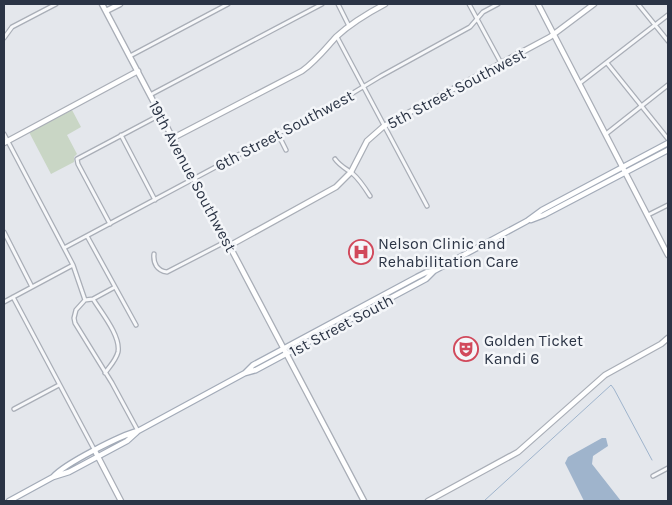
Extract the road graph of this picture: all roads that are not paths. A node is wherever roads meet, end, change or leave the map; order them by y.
1 (56, 4) edge
2 (102, 4) edge
3 (120, 4) edge
4 (228, 4) edge
5 (322, 4) edge
6 (338, 4) edge
7 (385, 4) edge
8 (469, 4) edge
9 (498, 4) edge
10 (538, 4) edge
11 (594, 4) edge
12 (638, 4) edge
13 (106, 11) junction
14 (668, 15) edge
15 (477, 19) junction
16 (655, 25) junction
17 (349, 26) junction
18 (554, 34) junction
19 (337, 37) junction
20 (4, 38) edge
21 (668, 41) edge
22 (130, 56) junction
23 (607, 63) junction
24 (501, 64) junction
25 (138, 71) junction
26 (580, 84) junction
27 (668, 85) edge
28 (364, 87) junction
29 (150, 95) junction
30 (642, 106) junction
31 (160, 114) junction
32 (384, 126) junction
33 (4, 134) edge
34 (278, 134) junction
35 (606, 134) junction
36 (121, 135) junction
37 (173, 138) junction
38 (668, 139) edge
39 (6, 142) edge
40 (668, 143) edge
41 (286, 150) dead end
42 (668, 150) edge
43 (335, 159) dead end
44 (623, 167) junction
45 (351, 172) junction
46 (625, 172) junction
47 (194, 179) junction
48 (370, 196) dead end
49 (155, 200) junction
50 (668, 205) edge
51 (427, 206) dead end
52 (648, 216) junction
53 (527, 221) junction
54 (110, 224) junction
55 (4, 232) edge
56 (87, 236) junction
57 (228, 243) junction
58 (64, 248) junction
59 (154, 254) dead end
60 (668, 254) edge
61 (73, 265) junction
62 (434, 271) junction
63 (32, 287) junction
64 (115, 287) junction
65 (13, 297) junction
66 (93, 299) junction
67 (85, 300) junction
68 (4, 302) edge
69 (136, 325) dead end
70 (668, 338) edge
71 (668, 342) edge
72 (661, 344) junction
73 (284, 349) junction
74 (287, 354) junction
75 (105, 373) junction
76 (245, 373) junction
77 (59, 385) junction
78 (14, 410) dead end
79 (138, 431) junction
80 (95, 451) junction
81 (98, 457) junction
82 (668, 468) edge
83 (653, 476) dead end
84 (53, 477) junction
85 (9, 501) edge
86 (121, 501) edge
87 (364, 501) edge
88 (428, 501) edge

1 - 20 street
2 - 13 main road, 19th Avenue Southwest
3 - 13 main road
4 - 22 street
5 - 29 street
6 - 17 street
7 - 17 main road
8 - 15 street
9 - 15 street, 6th Street Southwest
10 - 18 main road
11 - 18 main road, 5th Street Southwest
12 - 16 street
13 - 22 main road, 19th Avenue Southwest
14 - 16 street
15 - 24 street
15 - 28 street, 6th Street Southwest
16 - 21 street
16 - 23 street
17 - 19 main road
18 - 24 main road, 5th Street Southwest
18 - 26 main road
19 - 28 street
19 - 37 main road
22 - 25 main road, 19th Avenue Southwest
23 - 26 street
23 - 30 street
24 - 32 main road, 5th Street Southwest
25 - 29 main road, 19th Avenue Southwest
25 - 39 main road
26 - 35 main road
27 - 30 street
28 - 32 street
28 - 34 street, 6th Street Southwest
29 - 31 main road, 19th Avenue Southwest
30 - 35 street
30 - 38 street
31 - 36 street
31 - 37 main road, 19th Avenue Southwest
32 - 45 main road, 5th Street Southwest
32 - 51 street
33 - 39 street
34 - 41 street
34 - 47 street, 6th Street Southwest
35 - 44 main road
36 - 49 street
36 - 54 street
37 - 47 main road, 19th Avenue Southwest
39 - 58 street
40 - 44 main road, 1st Street South
42 - 46 main road, 1st Street South
43 - 45 street
44 - 46 main road
44 - 53 main road, 1st Street South
45 - 48 street
45 - 57 main road, 5th Street Southwest
46 - 52 main road
46 - 53 main road, 1st Street South
47 - 49 street, 6th Street Southwest
47 - 57 main road, 19th Avenue Southwest
49 - 54 street, 6th Street Southwest
50 - 52 street
52 - 60 main road
53 - 62 main road, 1st Street South
54 - 56 street, 6th Street Southwest
55 - 63 street
56 - 58 street, 6th Street Southwest
56 - 64 street
57 - 59 street, 5th Street Southwest
57 - 73 main road, 19th Avenue Southwest
58 - 61 street
61 - 63 street
61 - 67 street
62 - 73 main road, 1st Street South
62 - 74 main road, 1st Street South
63 - 65 street
64 - 66 street
64 - 69 street
65 - 68 street
65 - 77 street
66 - 67 street
66 - 75 street
67 - 75 street
70 - 72 main road
71 - 72 main road
72 - 88 main road
73 - 74 main road, 19th Avenue Southwest
73 - 76 main road, 1st Street South
74 - 76 main road, 1st Street South
74 - 87 main road, 19th Avenue Southwest
75 - 79 street
76 - 79 main road, 1st Street South
77 - 78 street
77 - 80 street
79 - 80 main road, 1st Street South
79 - 81 main road, 1st Street South
80 - 81 main road
80 - 84 main road, 1st Street South
81 - 84 main road, 1st Street South
81 - 86 main road
82 - 83 street
84 - 85 main road, 1st Street South

